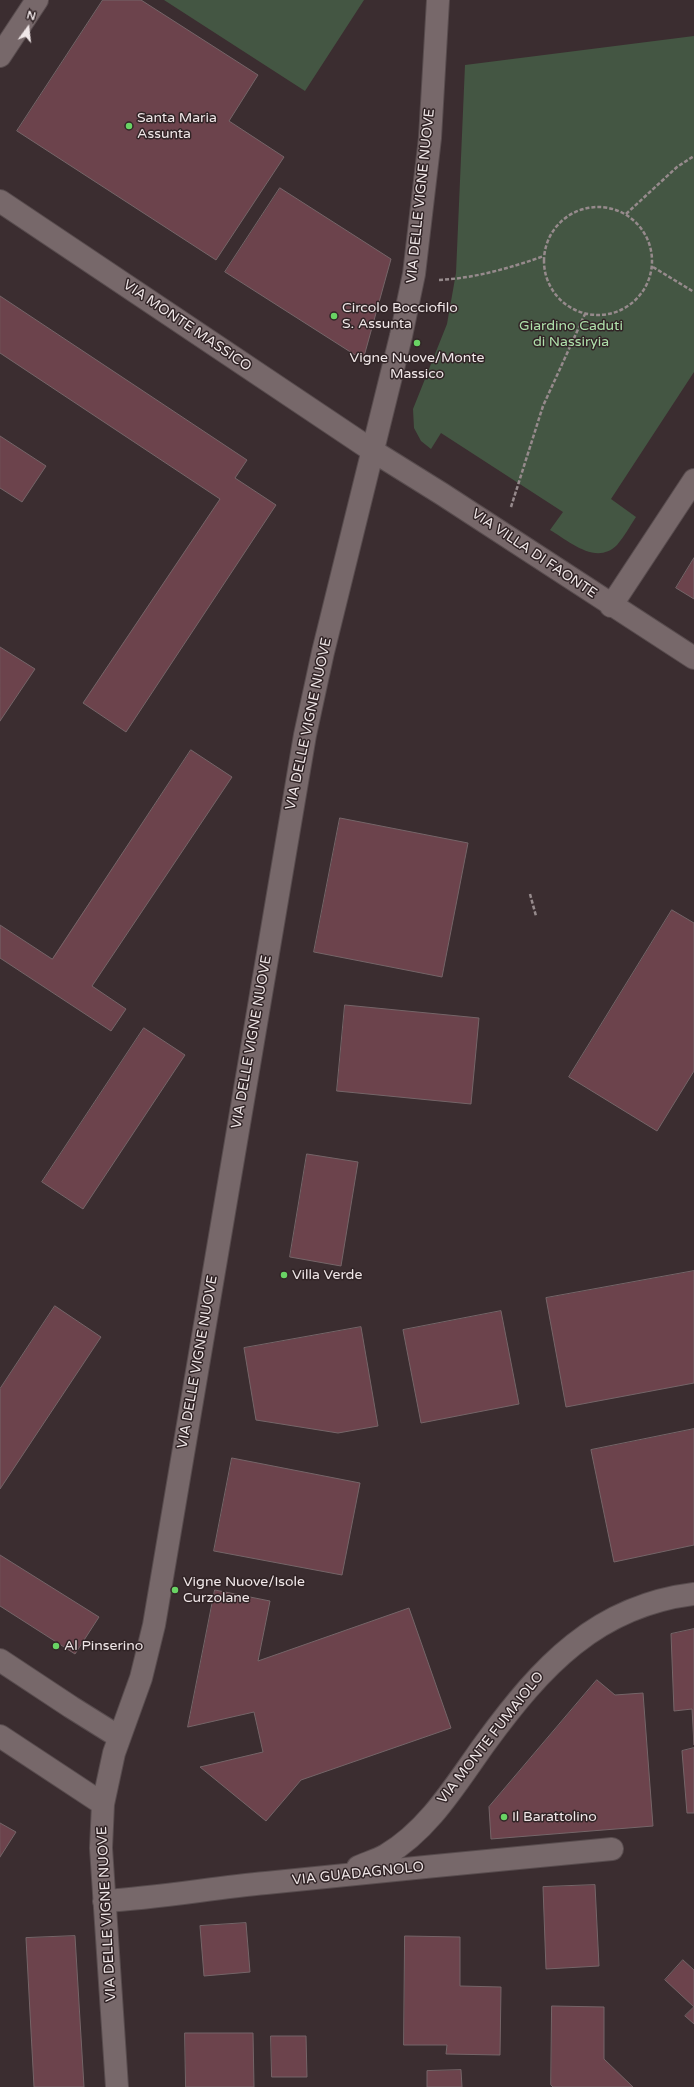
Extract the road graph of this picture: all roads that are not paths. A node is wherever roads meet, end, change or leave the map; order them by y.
1 (37, 0) edge
2 (438, 0) edge
3 (0, 56) edge
4 (0, 201) edge
5 (373, 451) junction
6 (694, 480) edge
7 (611, 606) junction
8 (694, 658) edge
9 (694, 1594) edge
10 (0, 1660) edge
11 (0, 1736) edge
12 (119, 1737) junction
13 (103, 1804) junction
14 (612, 1849) dead end
15 (338, 1875) junction
16 (104, 1901) junction
17 (117, 2087) edge

1 - 3 street
2 - 5 street, VIA DELLE VIGNE NUOVE
4 - 5 street, VIA MONTE MASSICO
5 - 7 street, VIA VILLA DI FAONTE
5 - 12 street, VIA DELLE VIGNE NUOVE
6 - 7 street
7 - 8 street, VIA VILLA DI FAONTE
9 - 15 street, VIA MONTE FUMAIOLO
10 - 12 street
11 - 13 street
12 - 13 street, VIA DELLE VIGNE NUOVE
13 - 16 street, VIA DELLE VIGNE NUOVE
14 - 15 street, VIA GUADAGNOLO
15 - 16 street, VIA GUADAGNOLO
16 - 17 street, VIA DELLE VIGNE NUOVE

